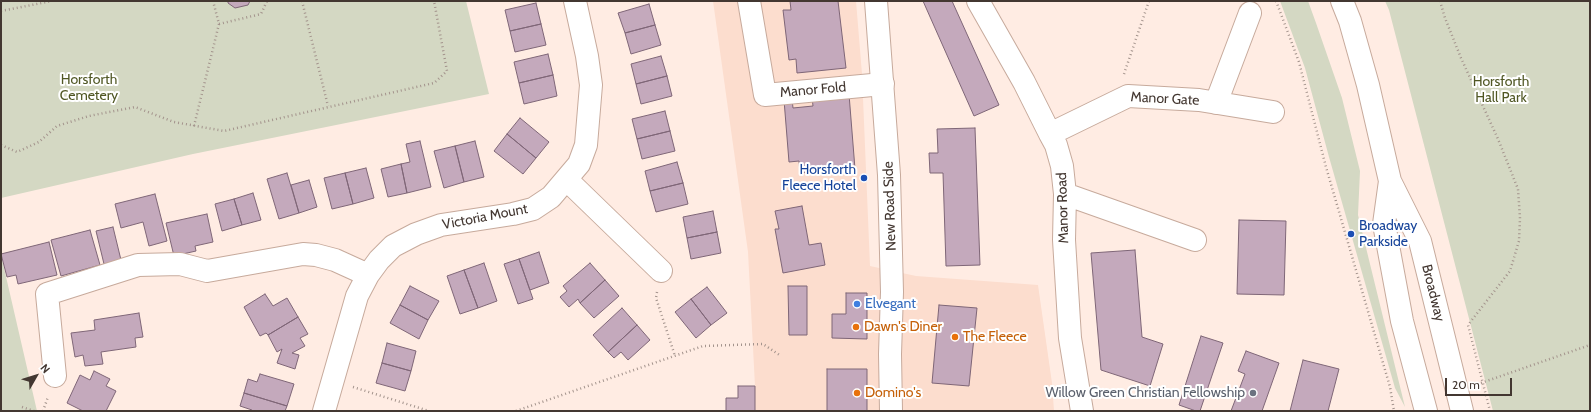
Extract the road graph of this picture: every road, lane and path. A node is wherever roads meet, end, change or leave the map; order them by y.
1 (52, 1) edge
2 (213, 1) edge
3 (267, 1) edge
4 (302, 1) edge
5 (434, 1) edge
6 (575, 1) edge
7 (749, 1) edge
8 (876, 1) edge
9 (978, 1) edge
10 (1149, 1) edge
11 (1276, 1) edge
12 (1342, 1) edge
13 (1440, 1) edge
14 (1, 11) edge
15 (1250, 13) dead end
16 (218, 24) junction
17 (883, 84) junction
18 (1114, 101) junction
19 (1216, 103) junction
20 (328, 106) junction
21 (1273, 112) dead end
22 (194, 126) junction
23 (1050, 134) junction
24 (1, 145) edge
25 (566, 180) junction
26 (1390, 181) junction
27 (1065, 194) junction
28 (1195, 240) dead end
29 (660, 271) joint
30 (368, 275) junction
31 (1590, 346) edge
32 (675, 356) junction
33 (781, 356) dead end
34 (55, 376) dead end
35 (333, 381) junction
36 (1482, 383) junction
37 (1457, 390) junction
38 (45, 406) dead end
39 (22, 411) edge
40 (34, 411) edge
41 (47, 411) edge
42 (324, 411) edge
43 (429, 411) edge
44 (516, 411) edge
45 (891, 411) edge
46 (1082, 411) edge
47 (1394, 411) edge
48 (1426, 411) edge
49 (1462, 411) edge
50 (1490, 411) edge

1 - 14 path
2 - 16 path
3 - 16 path
4 - 20 path
5 - 20 path
6 - 25 main road, Victoria Mount
7 - 17 main road, Manor Fold
8 - 17 main road, New Road Side
9 - 23 main road, Manor Road
10 - 18 path
11 - 47 path
12 - 26 main road, Broadway
13 - 36 path
15 - 19 main road, Manor Gate
16 - 22 path
17 - 45 main road, New Road Side
18 - 19 main road, Manor Gate
18 - 23 main road, Manor Gate
19 - 21 main road, Manor Gate
20 - 22 path
22 - 24 path
23 - 27 main road, Manor Road
25 - 29 main road
25 - 30 main road, Victoria Mount
26 - 37 main road, Broadway
26 - 48 main road, Broadway
27 - 28 main road
27 - 46 main road, Manor Road
29 - 32 path
30 - 34 main road
30 - 35 main road, Victoria Mount
31 - 36 path
32 - 33 path
32 - 44 path
35 - 42 main road, Victoria Mount
35 - 43 path
36 - 37 path
36 - 50 path
37 - 49 main road, Broadway
38 - 41 path
39 - 40 path

